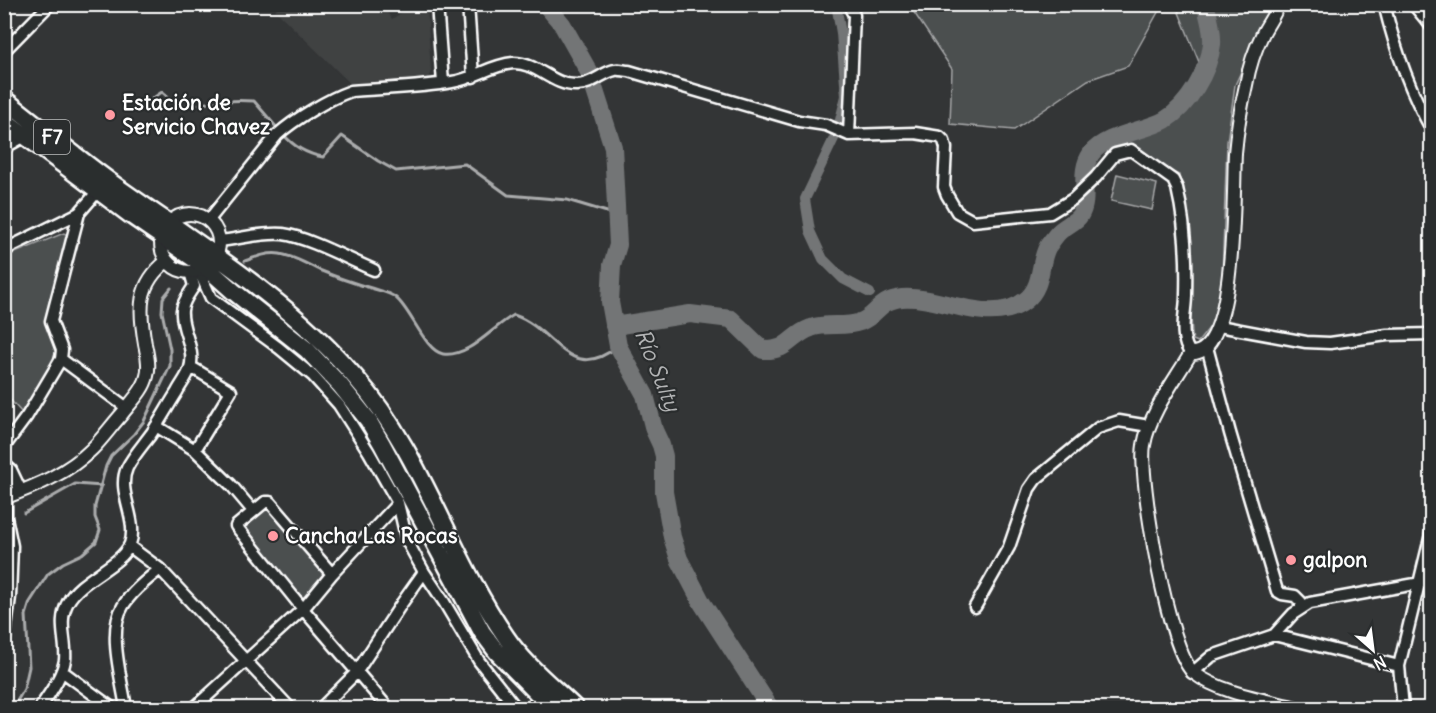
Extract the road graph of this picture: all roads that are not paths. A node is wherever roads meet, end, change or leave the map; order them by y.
1 (50, 4) edge
2 (436, 4) edge
3 (468, 4) edge
4 (848, 4) edge
5 (1278, 4) edge
6 (1384, 4) edge
7 (1413, 4) edge
8 (1431, 27) edge
9 (4, 51) edge
10 (473, 77) junction
11 (443, 83) junction
12 (4, 99) edge
13 (4, 120) edge
14 (1431, 130) edge
15 (849, 135) junction
16 (25, 136) junction
17 (4, 148) edge
18 (98, 191) junction
19 (79, 213) junction
20 (208, 221) junction
21 (166, 229) junction
22 (4, 250) edge
23 (167, 261) junction
24 (206, 261) junction
25 (374, 270) dead end
26 (1219, 326) junction
27 (1431, 334) edge
28 (1207, 347) junction
29 (1191, 353) junction
30 (61, 358) junction
31 (191, 367) junction
32 (127, 408) junction
33 (156, 426) junction
34 (1149, 426) junction
35 (4, 447) edge
36 (195, 450) junction
37 (4, 464) edge
38 (21, 491) junction
39 (5, 497) edge
40 (398, 503) junction
41 (253, 511) junction
42 (1431, 530) edge
43 (6, 534) edge
44 (129, 546) junction
45 (160, 569) junction
46 (424, 573) junction
47 (332, 574) junction
48 (1431, 581) edge
49 (1418, 584) junction
50 (975, 607) dead end
51 (1301, 608) junction
52 (303, 609) junction
53 (1274, 635) junction
54 (4, 644) edge
55 (246, 663) junction
56 (1399, 666) junction
57 (62, 671) junction
58 (356, 673) junction
59 (1192, 673) junction
60 (40, 708) edge
61 (112, 708) edge
62 (126, 708) edge
63 (194, 708) edge
64 (290, 708) edge
65 (321, 708) edge
66 (388, 708) edge
67 (516, 708) edge
68 (552, 708) edge
69 (575, 708) edge
70 (1296, 708) edge
71 (1403, 708) edge

1 - 9 street
2 - 11 street
3 - 10 street
4 - 15 street
5 - 26 street
6 - 14 street
7 - 8 street
10 - 11 street
10 - 15 street
11 - 20 street
12 - 21 highway, F7
13 - 16 highway, F7
15 - 29 street
16 - 17 street
16 - 18 highway, F7
18 - 19 street
18 - 21 highway, F7
19 - 22 street
19 - 30 street
20 - 21 street
20 - 24 street
21 - 23 street
21 - 24 highway, F7
23 - 24 street
23 - 32 street
24 - 25 street
24 - 31 street
24 - 40 street
24 - 68 highway, F7
24 - 69 highway, F7
26 - 27 street
26 - 28 street
28 - 29 street
28 - 51 street
29 - 34 street
30 - 32 street
30 - 35 street
31 - 33 street
31 - 36 street
32 - 38 street
33 - 36 street
33 - 44 street
34 - 50 street
34 - 59 street
36 - 41 street
37 - 38 street
38 - 39 street
39 - 43 street
40 - 46 street
40 - 47 street
41 - 47 street
41 - 52 street
42 - 49 street
43 - 54 street
44 - 45 street
44 - 57 street
45 - 55 street
45 - 62 street
46 - 58 street
46 - 67 street
47 - 52 street
48 - 49 street
49 - 51 street
49 - 56 street
51 - 53 street
52 - 55 street
52 - 58 street
53 - 56 street
53 - 59 street
55 - 63 street
55 - 64 street
56 - 71 street
57 - 60 street
57 - 61 street
58 - 65 street
58 - 66 street
59 - 70 street

